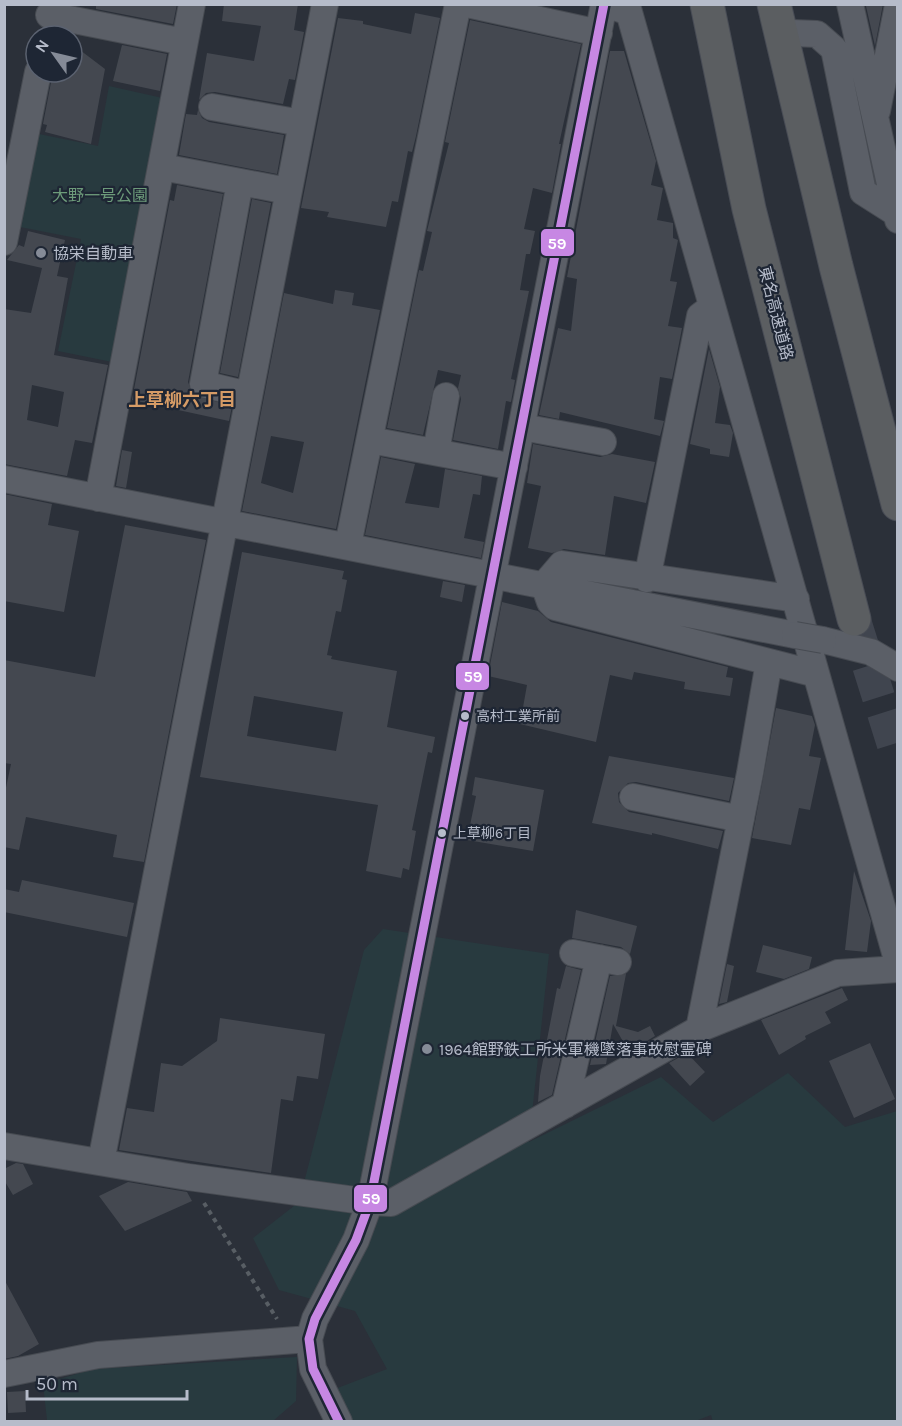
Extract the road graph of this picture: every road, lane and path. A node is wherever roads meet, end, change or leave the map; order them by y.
1 (192, 4) edge
2 (325, 4) edge
3 (458, 4) edge
4 (466, 4) edge
5 (604, 4) edge
6 (692, 4) edge
7 (707, 4) edge
8 (774, 4) edge
9 (788, 4) edge
10 (850, 4) edge
11 (897, 5) edge
12 (48, 18) edge
13 (599, 33) junction
14 (792, 33) junction
15 (184, 42) junction
16 (35, 84) edge
17 (212, 107) dead end
18 (875, 120) junction
19 (301, 123) junction
20 (162, 166) junction
21 (10, 179) edge
22 (240, 182) junction
23 (288, 191) junction
24 (749, 209) junction
25 (897, 216) edge
26 (4, 242) edge
27 (836, 266) junction
28 (711, 307) junction
29 (248, 395) junction
30 (446, 396) dead end
31 (522, 428) junction
32 (370, 440) junction
33 (603, 442) dead end
34 (436, 452) junction
35 (514, 467) junction
36 (4, 479) edge
37 (98, 498) junction
38 (897, 504) edge
39 (224, 521) junction
40 (348, 545) junction
41 (493, 575) junction
42 (647, 579) junction
43 (544, 585) junction
44 (796, 599) junction
45 (854, 619) tunnel mouth
46 (769, 662) junction
47 (897, 668) edge
48 (816, 674) junction
49 (633, 797) dead end
50 (741, 819) junction
51 (573, 953) dead end
52 (897, 963) edge
53 (897, 969) edge
54 (699, 1029) junction
55 (565, 1105) junction
56 (4, 1146) edge
57 (101, 1162) junction
58 (188, 1177) junction
59 (370, 1203) junction
60 (300, 1339) junction
61 (4, 1374) edge
62 (339, 1422) edge

1 - 15 street
2 - 19 street
3 - 32 street
4 - 13 street
5 - 13 street
5 - 28 street
6 - 24 street
7 - 24 highway, 東名高速道路
8 - 27 highway
9 - 14 street
10 - 18 street
11 - 18 street
12 - 15 street
13 - 31 street
14 - 25 street
14 - 27 street
15 - 20 street
16 - 21 street
17 - 19 street
18 - 25 street
19 - 23 street
20 - 22 street
20 - 37 street
21 - 26 street
22 - 23 street
22 - 29 street
23 - 29 street
24 - 45 highway, 東名高速道路
27 - 38 highway
28 - 42 street
28 - 44 street
29 - 39 street
30 - 34 street
31 - 33 street
31 - 35 street
32 - 34 street
32 - 40 street
34 - 35 street
35 - 41 street
36 - 37 street
37 - 39 street
39 - 40 street
39 - 57 street
40 - 41 street
41 - 43 street
41 - 59 street
42 - 43 street
42 - 44 street
43 - 46 street
43 - 47 street, bridge
44 - 48 street
46 - 48 street
46 - 50 street
48 - 52 street
49 - 50 street
50 - 54 street
51 - 55 street
53 - 54 street
54 - 55 street
55 - 59 street
56 - 57 street
57 - 58 street
58 - 59 street
58 - 60 path
59 - 60 street
60 - 61 street
60 - 62 street

